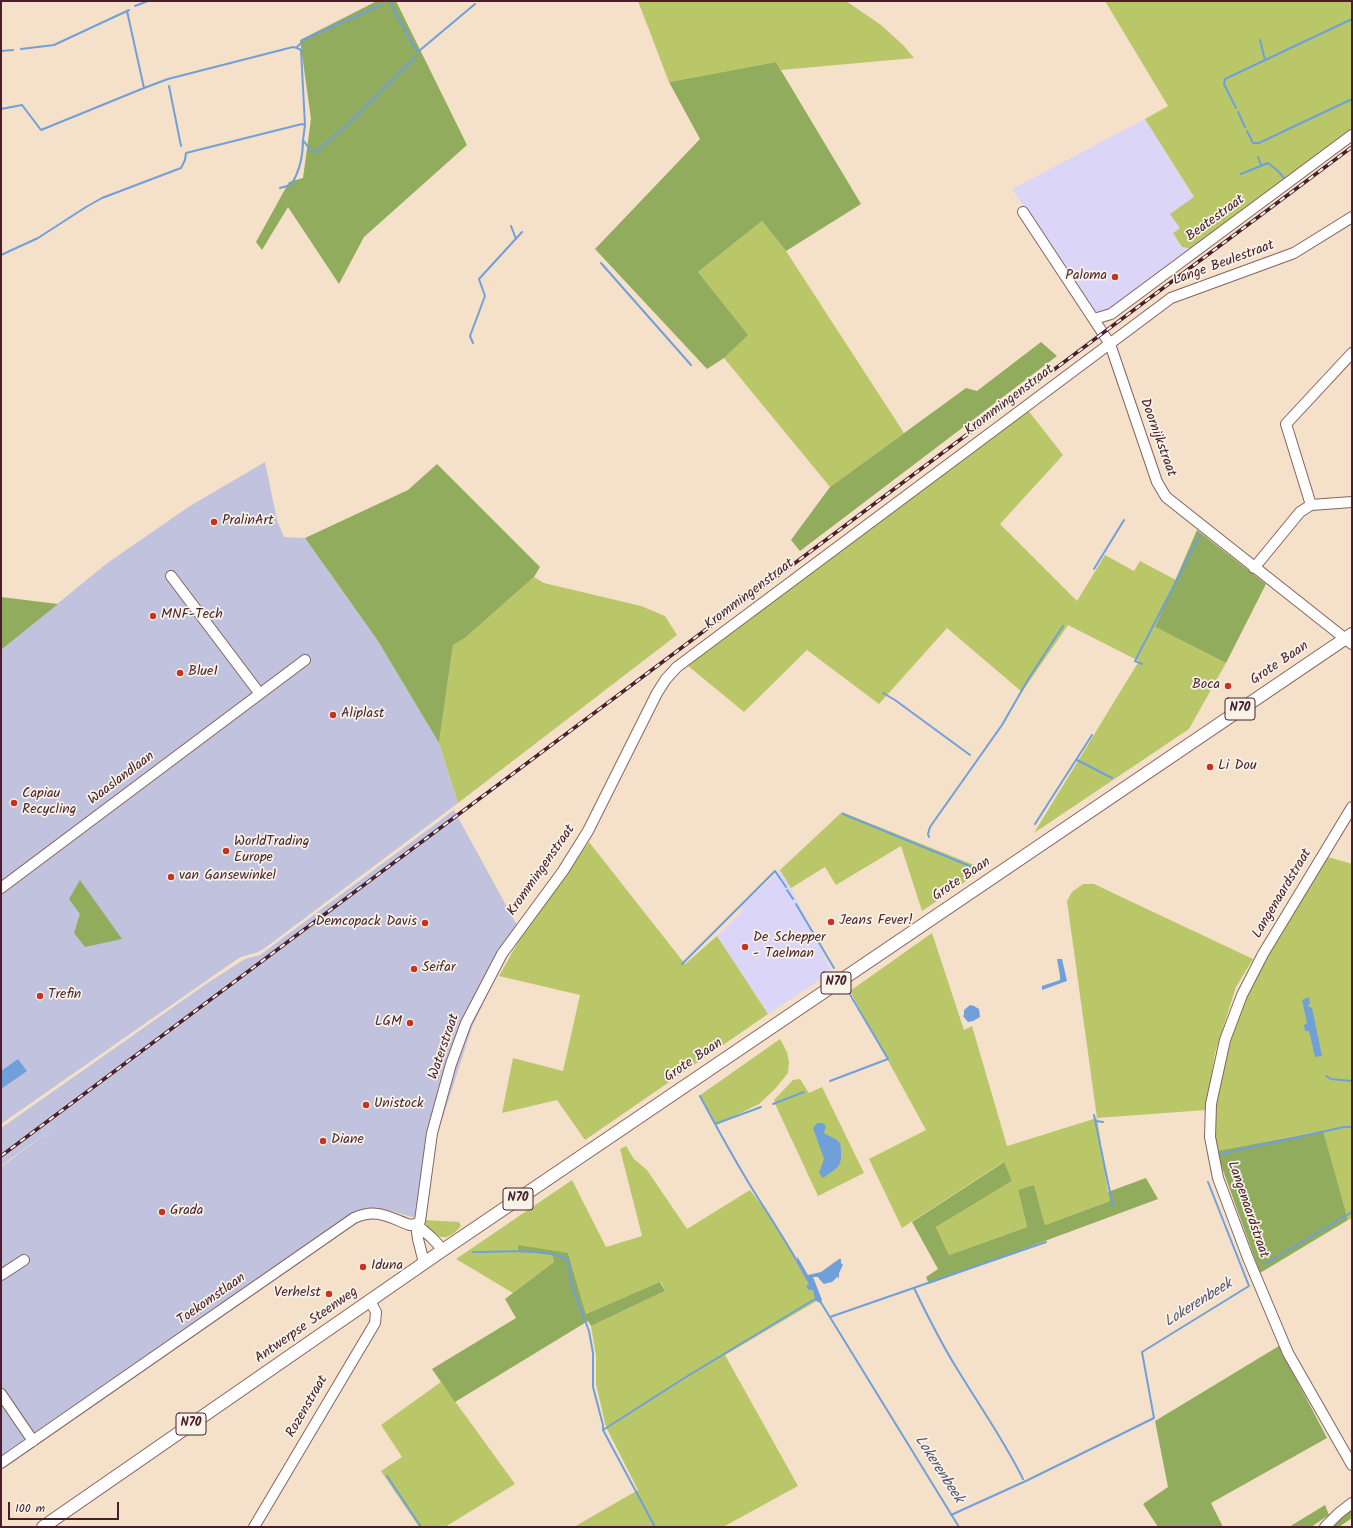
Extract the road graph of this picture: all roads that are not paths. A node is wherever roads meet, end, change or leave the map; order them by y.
1 (1352, 135) edge
2 (1023, 212) dead end
3 (1352, 217) edge
4 (1094, 319) junction
5 (1110, 344) junction
6 (1350, 355) edge
7 (1352, 502) edge
8 (1311, 505) junction
9 (1254, 568) junction
10 (171, 576) dead end
11 (1350, 639) edge
12 (305, 660) dead end
13 (260, 694) junction
14 (1352, 807) edge
15 (1, 888) edge
16 (502, 954) joint
17 (590, 1150) joint
18 (416, 1224) junction
19 (443, 1250) junction
20 (24, 1260) dead end
21 (424, 1263) junction
22 (1, 1275) edge
23 (370, 1301) junction
24 (1, 1394) edge
25 (33, 1441) junction
26 (1, 1463) edge
27 (1352, 1465) edge
28 (1352, 1504) edge
29 (43, 1527) edge
30 (254, 1527) edge
31 (1325, 1527) edge

1 - 4 street, Beatestraat
2 - 4 street, Doornijkstraat
3 - 5 street, Lange Beulestraat
4 - 5 street, Doornijkstraat
5 - 9 street, Doornijkstraat
5 - 16 street, Krommingenstraat
6 - 8 street
7 - 8 street
8 - 9 street
9 - 11 street, Doornijkstraat
10 - 13 street
11 - 17 main road, Grote Baan / N70
12 - 13 street, Waaslandlaan
13 - 15 street, Waaslandlaan
14 - 27 street, Langenaardstraat
16 - 18 street, Waterstraat
17 - 19 main road, Antwerpse Steenweg / N70
18 - 19 street
18 - 21 street
18 - 25 street, Toekomstlaan
19 - 21 main road, Antwerpse Steenweg / N70
20 - 22 street
21 - 23 main road, Antwerpse Steenweg / N70
23 - 29 main road, Antwerpse Steenweg / N70
23 - 30 street, Rozenstraat
24 - 25 street
25 - 26 street, Toekomstlaan
28 - 31 street

